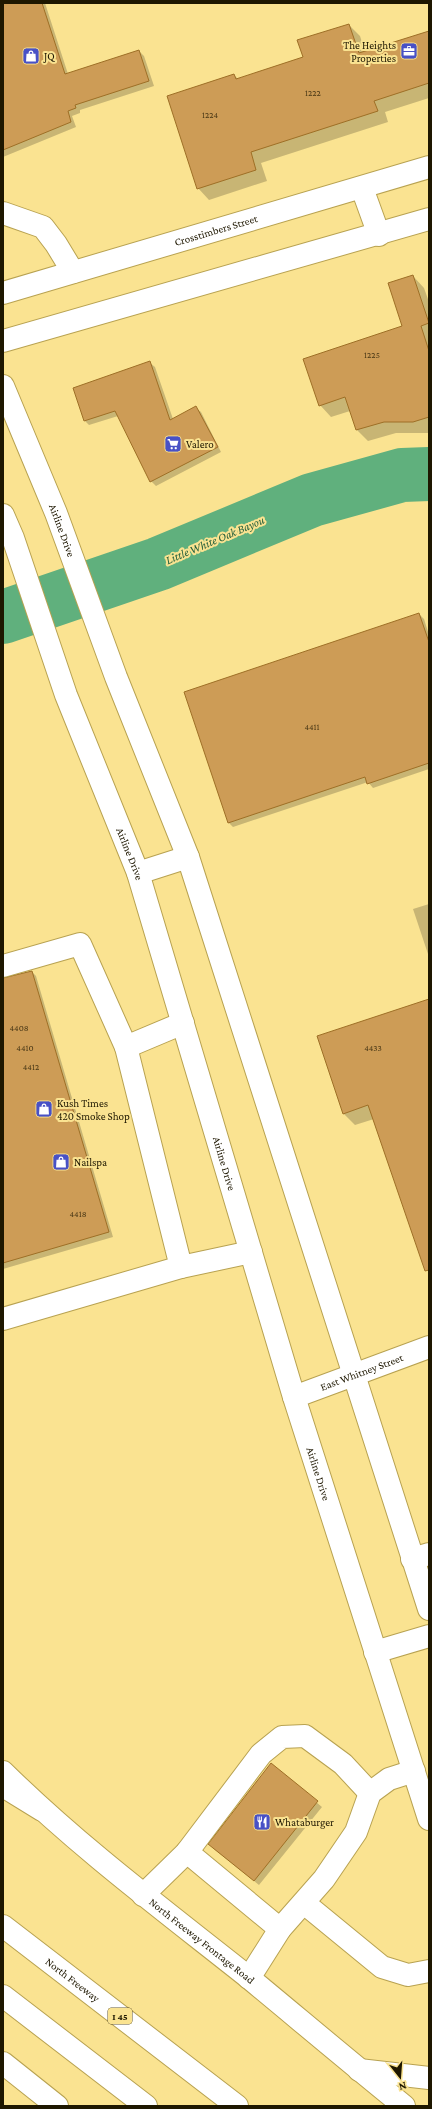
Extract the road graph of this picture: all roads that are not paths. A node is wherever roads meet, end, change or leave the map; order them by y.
1 (429, 167) edge
2 (362, 188) junction
3 (3, 213) edge
4 (429, 219) edge
5 (379, 235) junction
6 (73, 272) junction
7 (3, 293) edge
8 (3, 342) edge
9 (3, 386) edge
10 (3, 515) edge
11 (188, 857) junction
12 (138, 873) junction
13 (3, 966) edge
14 (183, 1023) junction
15 (126, 1048) junction
16 (251, 1252) junction
17 (181, 1267) junction
18 (3, 1319) edge
19 (429, 1346) edge
20 (353, 1374) junction
21 (294, 1397) junction
22 (420, 1556) edge
23 (429, 1609) edge
24 (429, 1636) edge
25 (375, 1652) junction
26 (414, 1771) junction
27 (3, 1772) edge
28 (3, 1786) edge
29 (370, 1793) junction
30 (42, 1810) junction
31 (429, 1819) edge
32 (187, 1852) junction
33 (143, 1895) junction
34 (304, 1903) junction
35 (3, 1926) edge
36 (280, 1929) junction
37 (429, 1971) edge
38 (249, 1978) junction
39 (3, 1996) edge
40 (3, 2063) edge
41 (359, 2070) junction
42 (429, 2078) edge
43 (57, 2106) edge
44 (146, 2106) edge
45 (237, 2106) edge
46 (404, 2106) edge

1 - 2 main road, Crosstimbers Street
2 - 5 main road
2 - 6 main road, Crosstimbers Street
3 - 6 main road
4 - 5 main road
5 - 8 main road
6 - 7 main road, Crosstimbers Street
9 - 11 main road, Airline Drive
10 - 12 main road, Airline Drive
11 - 12 main road
11 - 20 main road, Airline Drive
12 - 14 main road, Airline Drive
13 - 15 main road
14 - 15 main road
14 - 16 main road, Airline Drive
15 - 17 main road
16 - 17 main road
16 - 21 main road, Airline Drive
17 - 18 main road
19 - 20 main road, East Whitney Street
20 - 21 main road, East Whitney Street
20 - 22 main road, Airline Drive
21 - 25 main road, Airline Drive
22 - 23 main road, Airline Drive
24 - 25 main road
25 - 26 main road, Airline Drive
26 - 29 main road
26 - 31 main road, Airline Drive
27 - 30 main road, North Freeway Frontage Road
28 - 30 main road
29 - 32 main road
29 - 34 main road
30 - 33 main road, North Freeway Frontage Road
32 - 33 main road
32 - 36 main road
33 - 38 main road, North Freeway Frontage Road
34 - 36 main road
34 - 37 main road
35 - 45 main road, North Freeway / I 45
36 - 38 main road
38 - 41 main road, North Freeway Frontage Road
39 - 44 main road
40 - 43 main road
41 - 42 main road
41 - 46 main road, North Freeway Frontage Road

